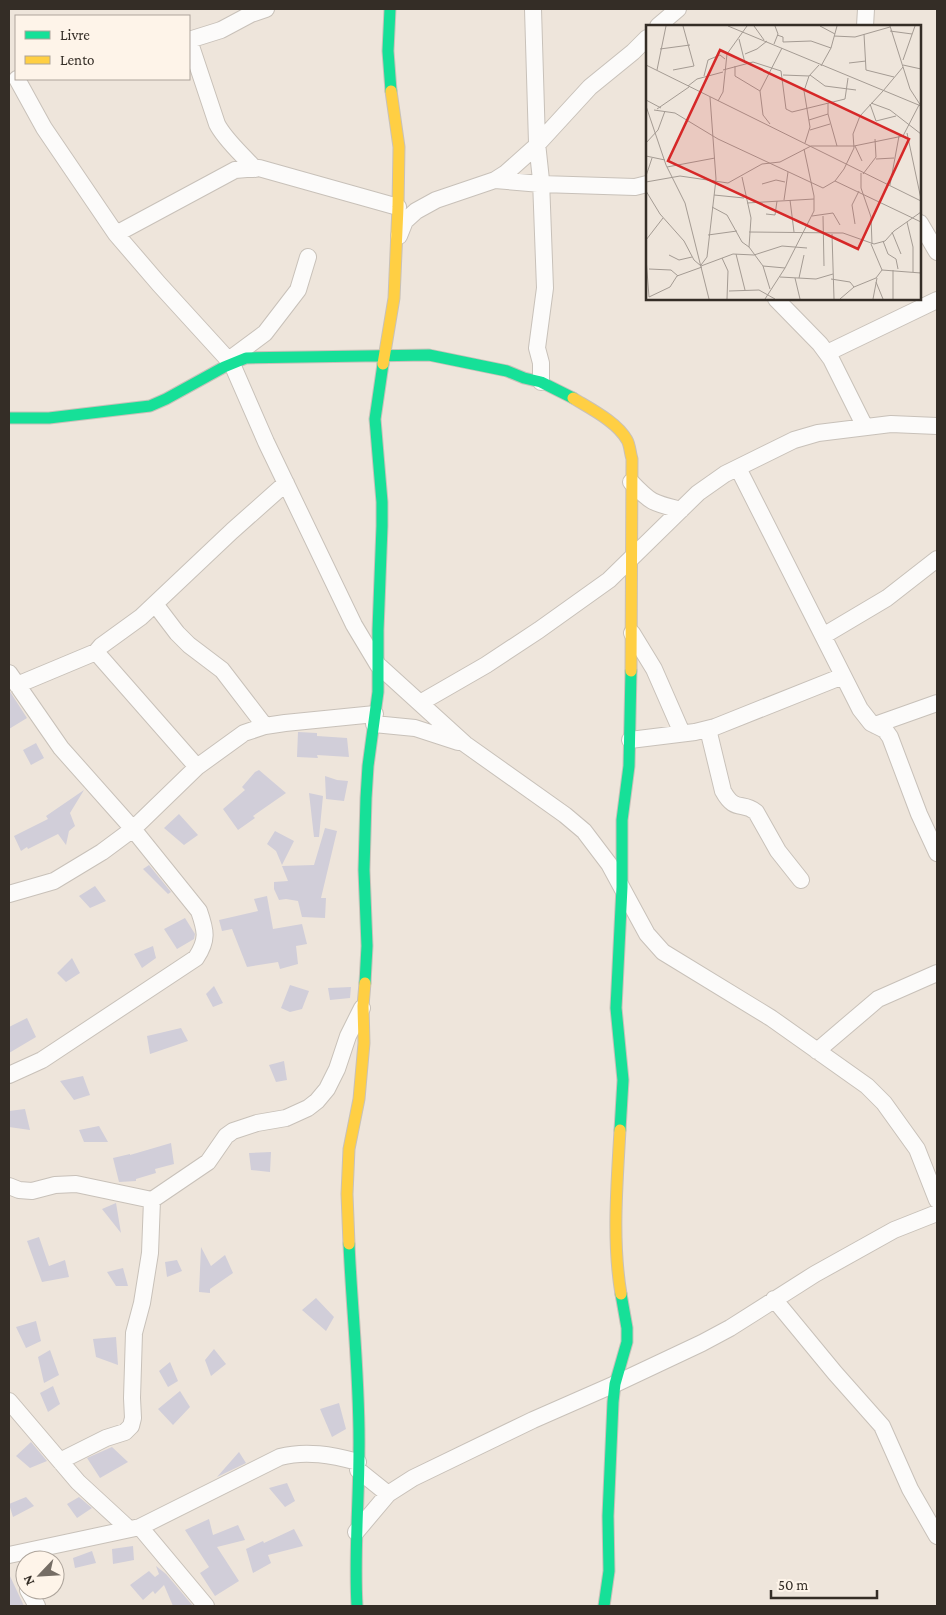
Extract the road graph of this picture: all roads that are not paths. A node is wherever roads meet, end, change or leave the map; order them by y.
1 (266, 9) edge
2 (390, 9) edge
3 (533, 9) edge
4 (678, 9) edge
5 (866, 9) edge
6 (659, 25) edge
7 (865, 25) edge
8 (646, 39) edge
9 (190, 40) edge
10 (190, 43) edge
11 (20, 80) edge
12 (537, 143) junction
13 (255, 169) junction
14 (495, 180) junction
15 (541, 184) junction
16 (646, 184) edge
17 (398, 207) junction
18 (927, 225) edge
19 (116, 234) junction
20 (396, 245) junction
21 (937, 252) edge
22 (308, 257) dead end
23 (777, 300) edge
24 (937, 300) edge
25 (827, 353) junction
26 (384, 356) junction
27 (230, 362) junction
28 (541, 382) junction
29 (9, 418) edge
30 (937, 426) edge
31 (865, 427) junction
32 (738, 468) junction
33 (631, 482) junction
34 (286, 483) junction
35 (681, 510) junction
36 (937, 559) edge
37 (631, 560) junction
38 (155, 604) junction
39 (632, 633) junction
40 (823, 636) junction
41 (96, 652) junction
42 (378, 665) junction
43 (844, 676) junction
44 (13, 679) edge
45 (420, 703) junction
46 (937, 703) edge
47 (375, 719) junction
48 (875, 725) junction
49 (264, 726) junction
50 (708, 729) junction
51 (682, 733) junction
52 (630, 740) junction
53 (464, 744) junction
54 (197, 768) junction
55 (133, 829) junction
56 (937, 852) edge
57 (801, 880) dead end
58 (622, 888) junction
59 (9, 894) edge
60 (937, 973) edge
61 (363, 1006) junction
62 (817, 1051) junction
63 (9, 1075) edge
64 (9, 1186) edge
65 (152, 1200) junction
66 (937, 1200) edge
67 (937, 1213) edge
68 (774, 1299) junction
69 (616, 1384) junction
70 (9, 1401) edge
71 (60, 1461) junction
72 (358, 1466) junction
73 (388, 1494) junction
74 (135, 1528) junction
75 (356, 1532) junction
76 (937, 1536) edge
77 (56, 1550) edge
78 (206, 1606) edge
79 (357, 1606) edge
80 (604, 1606) edge

1 - 9 street
2 - 17 street
3 - 12 street
4 - 6 street
5 - 7 street
8 - 12 street
10 - 13 street
11 - 19 street
12 - 14 street
12 - 15 street
13 - 17 street
13 - 19 street
14 - 15 street
14 - 20 street
15 - 16 street
15 - 28 street
17 - 20 street
18 - 21 street
19 - 27 street
20 - 26 street
22 - 27 street
23 - 25 street
24 - 25 street
25 - 31 street
26 - 27 street
26 - 28 street
26 - 42 street
27 - 29 street
27 - 34 street
28 - 33 street
30 - 31 street
31 - 32 street
32 - 35 street
32 - 40 street
33 - 35 street
33 - 37 street
34 - 38 street
34 - 42 street
35 - 37 street
36 - 40 street
37 - 39 street
37 - 45 street
38 - 41 street
38 - 49 street
39 - 51 street
39 - 52 street
40 - 43 street
41 - 44 street
41 - 54 street
42 - 45 street
42 - 47 street
43 - 48 street
43 - 50 street
44 - 55 street
45 - 53 street
46 - 48 street
47 - 49 street
47 - 53 street
47 - 61 street
48 - 56 street
49 - 54 street
50 - 51 street
50 - 57 street
51 - 52 street
52 - 58 street
53 - 58 street
54 - 55 street
55 - 59 street
55 - 63 street
58 - 62 street
58 - 69 street
60 - 62 street
61 - 65 street
61 - 72 street
62 - 66 street
64 - 65 street
65 - 71 street
67 - 68 street
68 - 69 street
68 - 76 street
69 - 73 street
69 - 80 street
70 - 71 street
71 - 74 street
72 - 73 street
72 - 74 street
72 - 75 street
73 - 75 street
74 - 77 street
74 - 78 street
75 - 79 street

